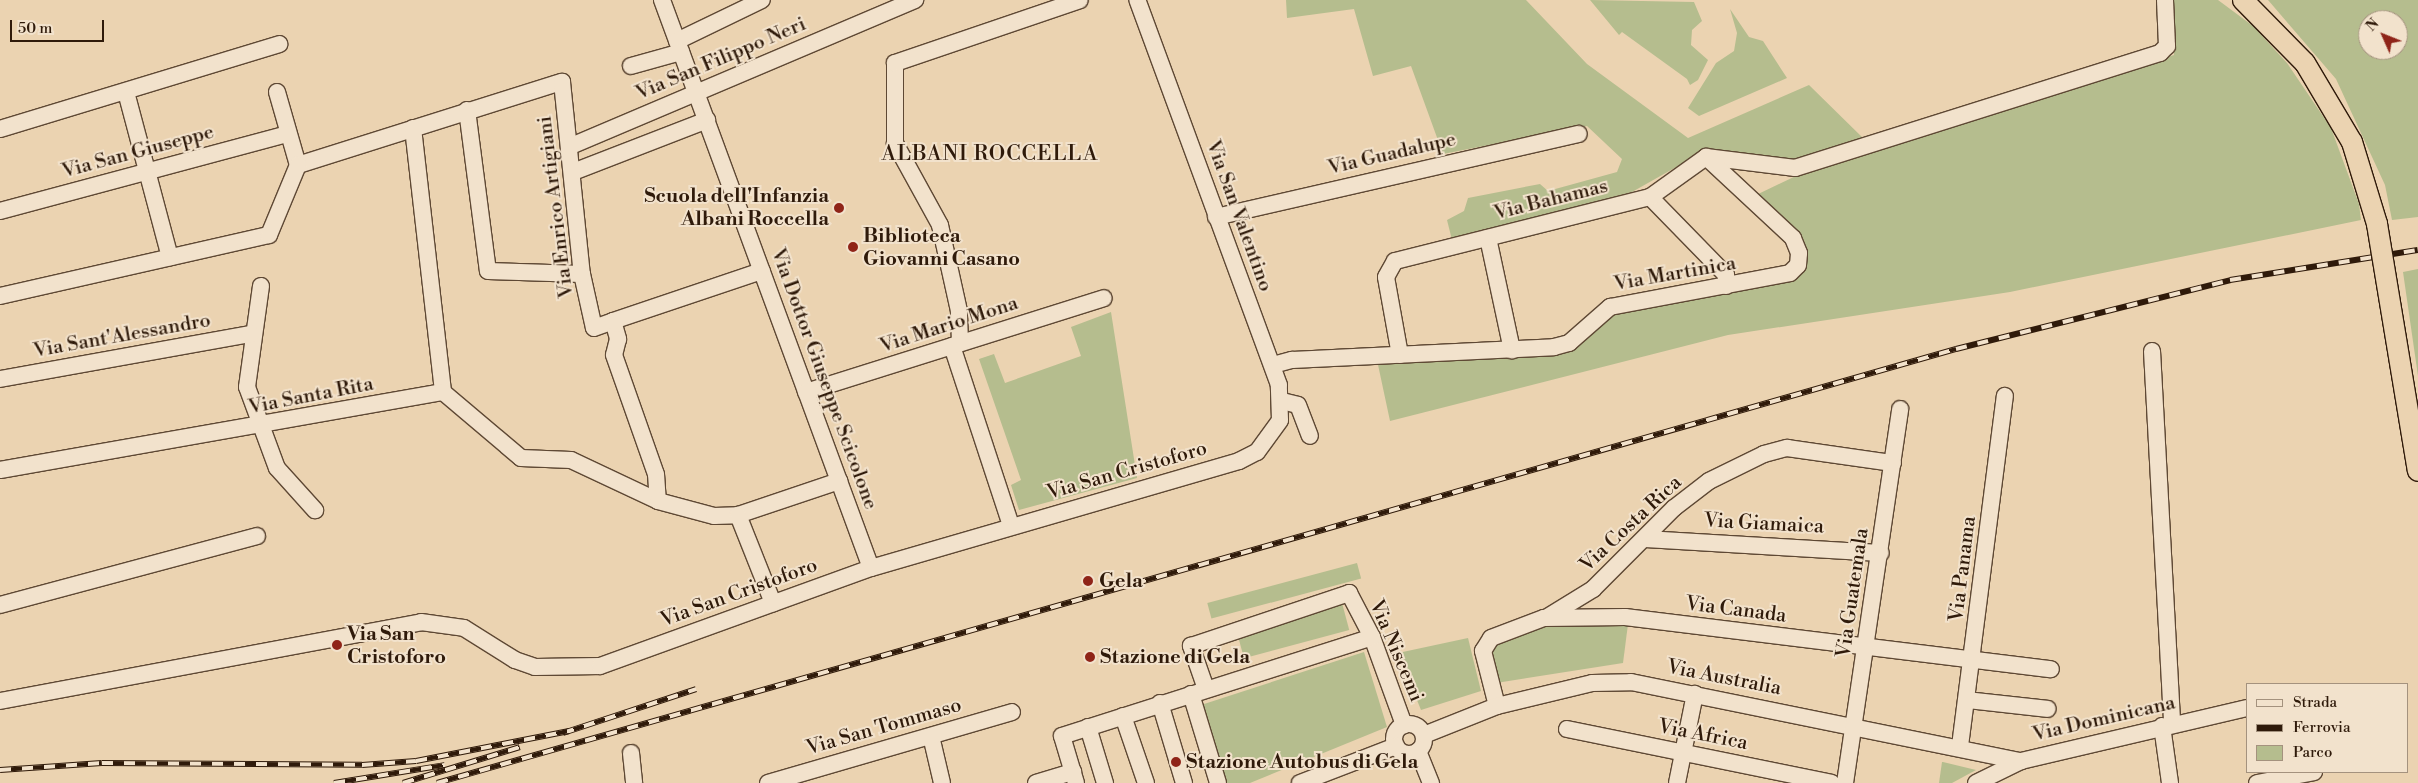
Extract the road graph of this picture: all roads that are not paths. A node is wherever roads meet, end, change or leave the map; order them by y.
1 (662, 0) edge
2 (762, 0) edge
3 (915, 0) edge
4 (1080, 0) edge
5 (1137, 0) edge
6 (2165, 0) edge
7 (2243, 0) edge
8 (1063, 3) edge
9 (894, 4) edge
10 (279, 44) dead end
11 (679, 47) junction
12 (631, 66) dead end
13 (126, 92) junction
14 (277, 92) dead end
15 (697, 93) junction
16 (467, 110) junction
17 (707, 120) junction
18 (413, 128) junction
19 (0, 129) edge
20 (287, 134) junction
21 (1578, 134) dead end
22 (571, 146) junction
23 (1706, 157) junction
24 (298, 166) junction
25 (147, 171) junction
26 (573, 172) junction
27 (1650, 198) junction
28 (0, 211) edge
29 (1216, 217) junction
30 (1488, 238) junction
31 (170, 257) junction
32 (762, 271) junction
33 (582, 274) junction
34 (261, 286) dead end
35 (1726, 286) junction
36 (0, 296) edge
37 (1104, 298) dead end
38 (613, 321) junction
39 (251, 334) junction
40 (956, 344) junction
41 (1512, 350) junction
42 (2152, 351) dead end
43 (1400, 355) junction
44 (1272, 366) junction
45 (0, 379) edge
46 (443, 392) junction
47 (806, 392) junction
48 (2005, 396) dead end
49 (1282, 401) junction
50 (1900, 409) dead end
51 (259, 427) junction
52 (1310, 436) dead end
53 (1893, 463) junction
54 (0, 470) edge
55 (2418, 472) edge
56 (839, 481) junction
57 (658, 501) junction
58 (316, 510) dead end
59 (738, 514) junction
60 (1011, 525) junction
61 (257, 536) dead end
62 (1645, 539) junction
63 (1881, 552) junction
64 (871, 568) junction
65 (773, 603) junction
66 (0, 605) edge
67 (1544, 618) junction
68 (1372, 637) junction
69 (1867, 648) junction
70 (1973, 660) junction
71 (2051, 669) dead end
72 (1198, 692) junction
73 (1695, 694) junction
74 (1967, 700) junction
75 (0, 701) edge
76 (1160, 703) junction
77 (1497, 706) junction
78 (2246, 708) edge
79 (2048, 709) dead end
80 (1012, 712) dead end
81 (1123, 716) junction
82 (1404, 725) junction
83 (2167, 725) junction
84 (1855, 726) junction
85 (1088, 727) junction
86 (1566, 729) dead end
87 (1424, 735) junction
88 (931, 736) junction
89 (1396, 746) junction
90 (1960, 746) junction
91 (1418, 751) junction
92 (632, 753) dead end
93 (1683, 753) junction
94 (2021, 760) junction
95 (2309, 773) edge
96 (1074, 778) edge
97 (634, 783) edge
98 (768, 783) edge
99 (942, 783) edge
100 (1036, 783) edge
101 (1105, 783) edge
102 (1146, 783) edge
103 (1184, 783) edge
104 (1218, 783) edge
105 (1300, 783) edge
106 (1431, 783) edge
107 (1677, 783) edge
108 (1832, 783) edge
109 (1845, 783) edge
110 (1976, 783) edge
111 (2170, 783) edge
112 (2259, 783) edge

1 - 11 street, Via Dottor Giuseppe Scicolone
2 - 11 street
3 - 9 street, Via San Filippo Neri
4 - 8 street
5 - 29 street, Via San Valentino
6 - 23 street
7 - 55 main road, bridge
8 - 40 street
9 - 15 street, Via San Filippo Neri
10 - 13 street
11 - 12 street
11 - 15 street, Via Dottor Giuseppe Scicolone
13 - 19 street
13 - 25 street
14 - 20 street
15 - 17 street, Via Dottor Giuseppe Scicolone
15 - 22 street, Via San Filippo Neri
16 - 18 street
16 - 22 street, Via Enrico Artigiani
16 - 33 street
17 - 26 street
17 - 32 street, Via Dottor Giuseppe Scicolone
18 - 24 street
18 - 46 street
20 - 24 street
20 - 25 street, Via San Giuseppe
21 - 29 street, Via Guadalupe
22 - 26 street, Via Enrico Artigiani
23 - 27 street, Via Bahamas
23 - 35 street, Via Martinica
24 - 31 street
25 - 28 street, Via San Giuseppe
25 - 31 street
26 - 33 street, Via Enrico Artigiani
27 - 30 street, Via Bahamas
27 - 35 street
29 - 44 street, Via San Valentino
30 - 41 street
30 - 43 street, Via Bahamas
31 - 36 street
32 - 38 street
32 - 47 street, Via Dottor Giuseppe Scicolone
33 - 38 street, Via Enrico Artigiani
34 - 39 street
35 - 41 street, Via Martinica
37 - 40 street, Via Mario Mona
38 - 57 street
39 - 45 street, Via Sant'Alessandro
39 - 51 street
40 - 47 street, Via Mario Mona
40 - 60 street
41 - 43 street, Via Martinica
42 - 83 street
43 - 44 street, Via Martinica
44 - 49 street, Via San Valentino
46 - 51 street, Via Santa Rita
46 - 57 street
47 - 56 street, Via Dottor Giuseppe Scicolone
48 - 70 street, Via Panama
49 - 52 street
49 - 60 street, Via San Cristoforo
50 - 53 street, Via Guatemala
51 - 54 street, Via Santa Rita
51 - 58 street
53 - 62 street, Via Costa Rica
53 - 63 street, Via Guatemala
56 - 59 street
56 - 64 street, Via Dottor Giuseppe Scicolone
57 - 59 street
59 - 65 street
60 - 64 street, Via San Cristoforo
61 - 66 street
62 - 63 street, Via Giamaica
62 - 67 street, Via Costa Rica
63 - 69 street, Via Guatemala
64 - 65 street, Via San Cristoforo
65 - 75 street, Via San Cristoforo
67 - 69 street, Via Canada
67 - 77 street, Via Canada
68 - 72 street
68 - 72 street, Via Niscemi
68 - 82 street, Via Niscemi
69 - 70 street, Via Canada
69 - 84 street, Via Guatemala
70 - 71 street, Via Canada
70 - 74 street, Via Panama
72 - 76 street
72 - 104 street
73 - 77 street, Via Australia
73 - 84 street, Via Australia
73 - 93 street
74 - 79 street
74 - 90 street, Via Panama
76 - 81 street
76 - 103 street
77 - 87 street, Via Australia
78 - 83 street, Via Dominicana
80 - 88 street, Via San Tommaso
81 - 85 street
81 - 102 street
82 - 87 street
82 - 89 street
83 - 94 street, Via Dominicana
83 - 111 street
84 - 90 street, Via Australia
84 - 109 street, Via Guatemala
85 - 96 street
85 - 101 street
86 - 93 street, Via Africa
87 - 91 street
88 - 98 street, Via San Tommaso
88 - 99 street
89 - 91 street
89 - 105 street
90 - 94 street, Via Australia
91 - 106 street
92 - 97 street
93 - 107 street
93 - 108 street, Via Africa
94 - 110 street, Via Dominicana
95 - 112 street
96 - 100 street

